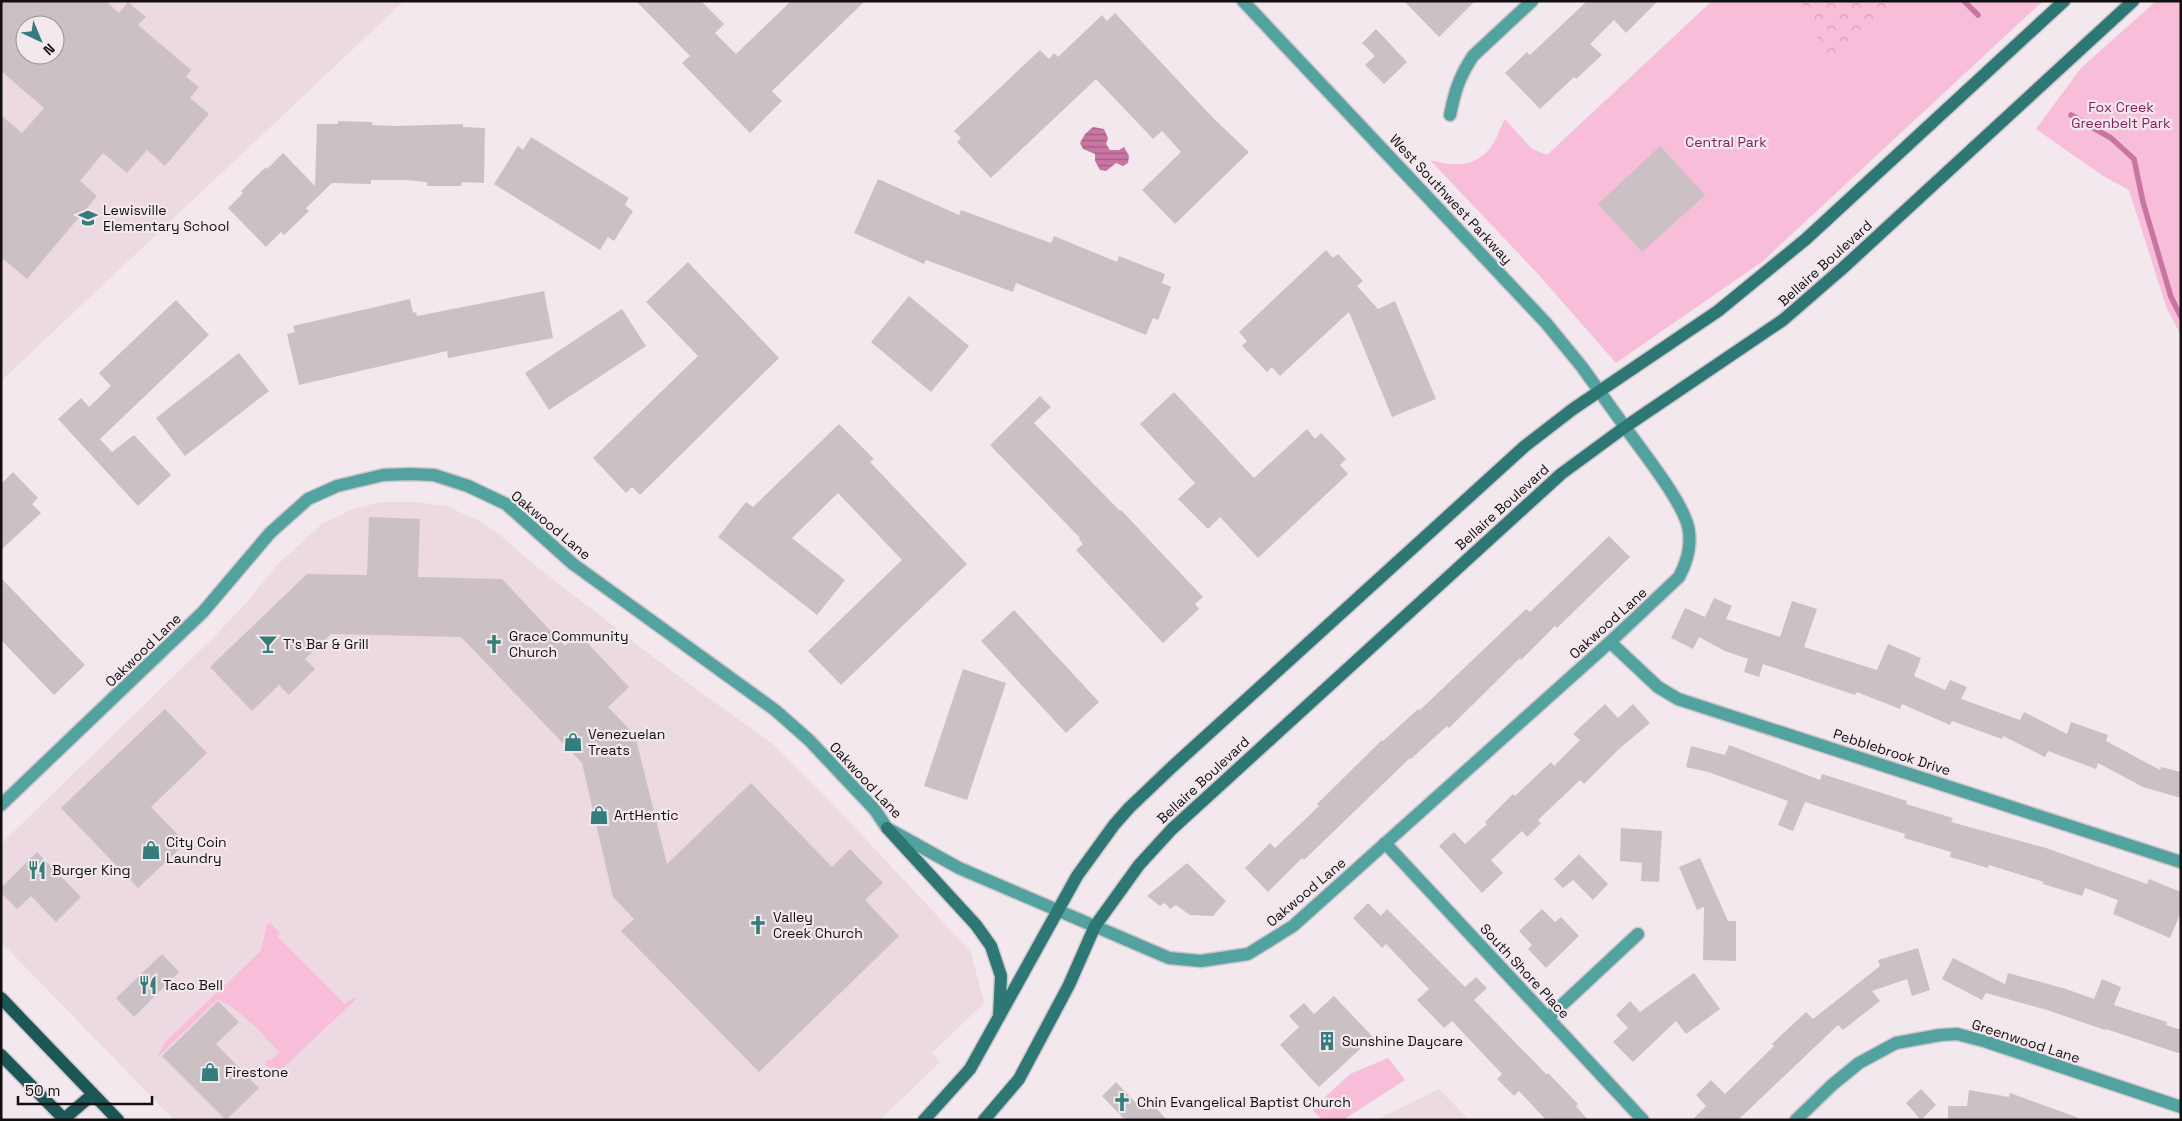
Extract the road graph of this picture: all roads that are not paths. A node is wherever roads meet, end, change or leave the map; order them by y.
1 (1243, 1) edge
2 (1532, 1) edge
3 (2064, 1) edge
4 (2133, 1) edge
5 (1450, 115) dead end
6 (1599, 392) junction
7 (1625, 427) junction
8 (1610, 642) junction
9 (1, 805) edge
10 (887, 828) junction
11 (1385, 843) junction
12 (2181, 862) edge
13 (1058, 909) junction
14 (1095, 926) junction
15 (1638, 934) dead end
16 (1, 998) edge
17 (1548, 1018) junction
18 (999, 1019) junction
19 (1, 1054) edge
20 (93, 1094) junction
21 (2181, 1107) edge
22 (64, 1120) edge
23 (118, 1120) edge
24 (924, 1120) edge
25 (984, 1120) edge
26 (1643, 1120) edge
27 (1796, 1120) edge

1 - 6 street, West Southwest Parkway
2 - 5 street
3 - 6 main road
4 - 7 main road, Bellaire Boulevard
6 - 7 street, West Southwest Parkway
6 - 13 main road
7 - 8 street, Oakwood Lane
7 - 14 main road, Bellaire Boulevard
8 - 11 street, Oakwood Lane
8 - 12 street, Pebblebrook Drive
9 - 10 street, Oakwood Lane
10 - 13 street, Oakwood Lane
10 - 18 main road
11 - 14 street, Oakwood Lane
11 - 17 street, South Shore Place
13 - 14 street, Oakwood Lane
13 - 18 main road
14 - 25 main road, Bellaire Boulevard
15 - 17 street
16 - 20 main road
17 - 26 street, South Shore Place
18 - 24 main road
19 - 22 main road
20 - 22 main road
20 - 23 main road
21 - 27 street, Greenwood Lane

